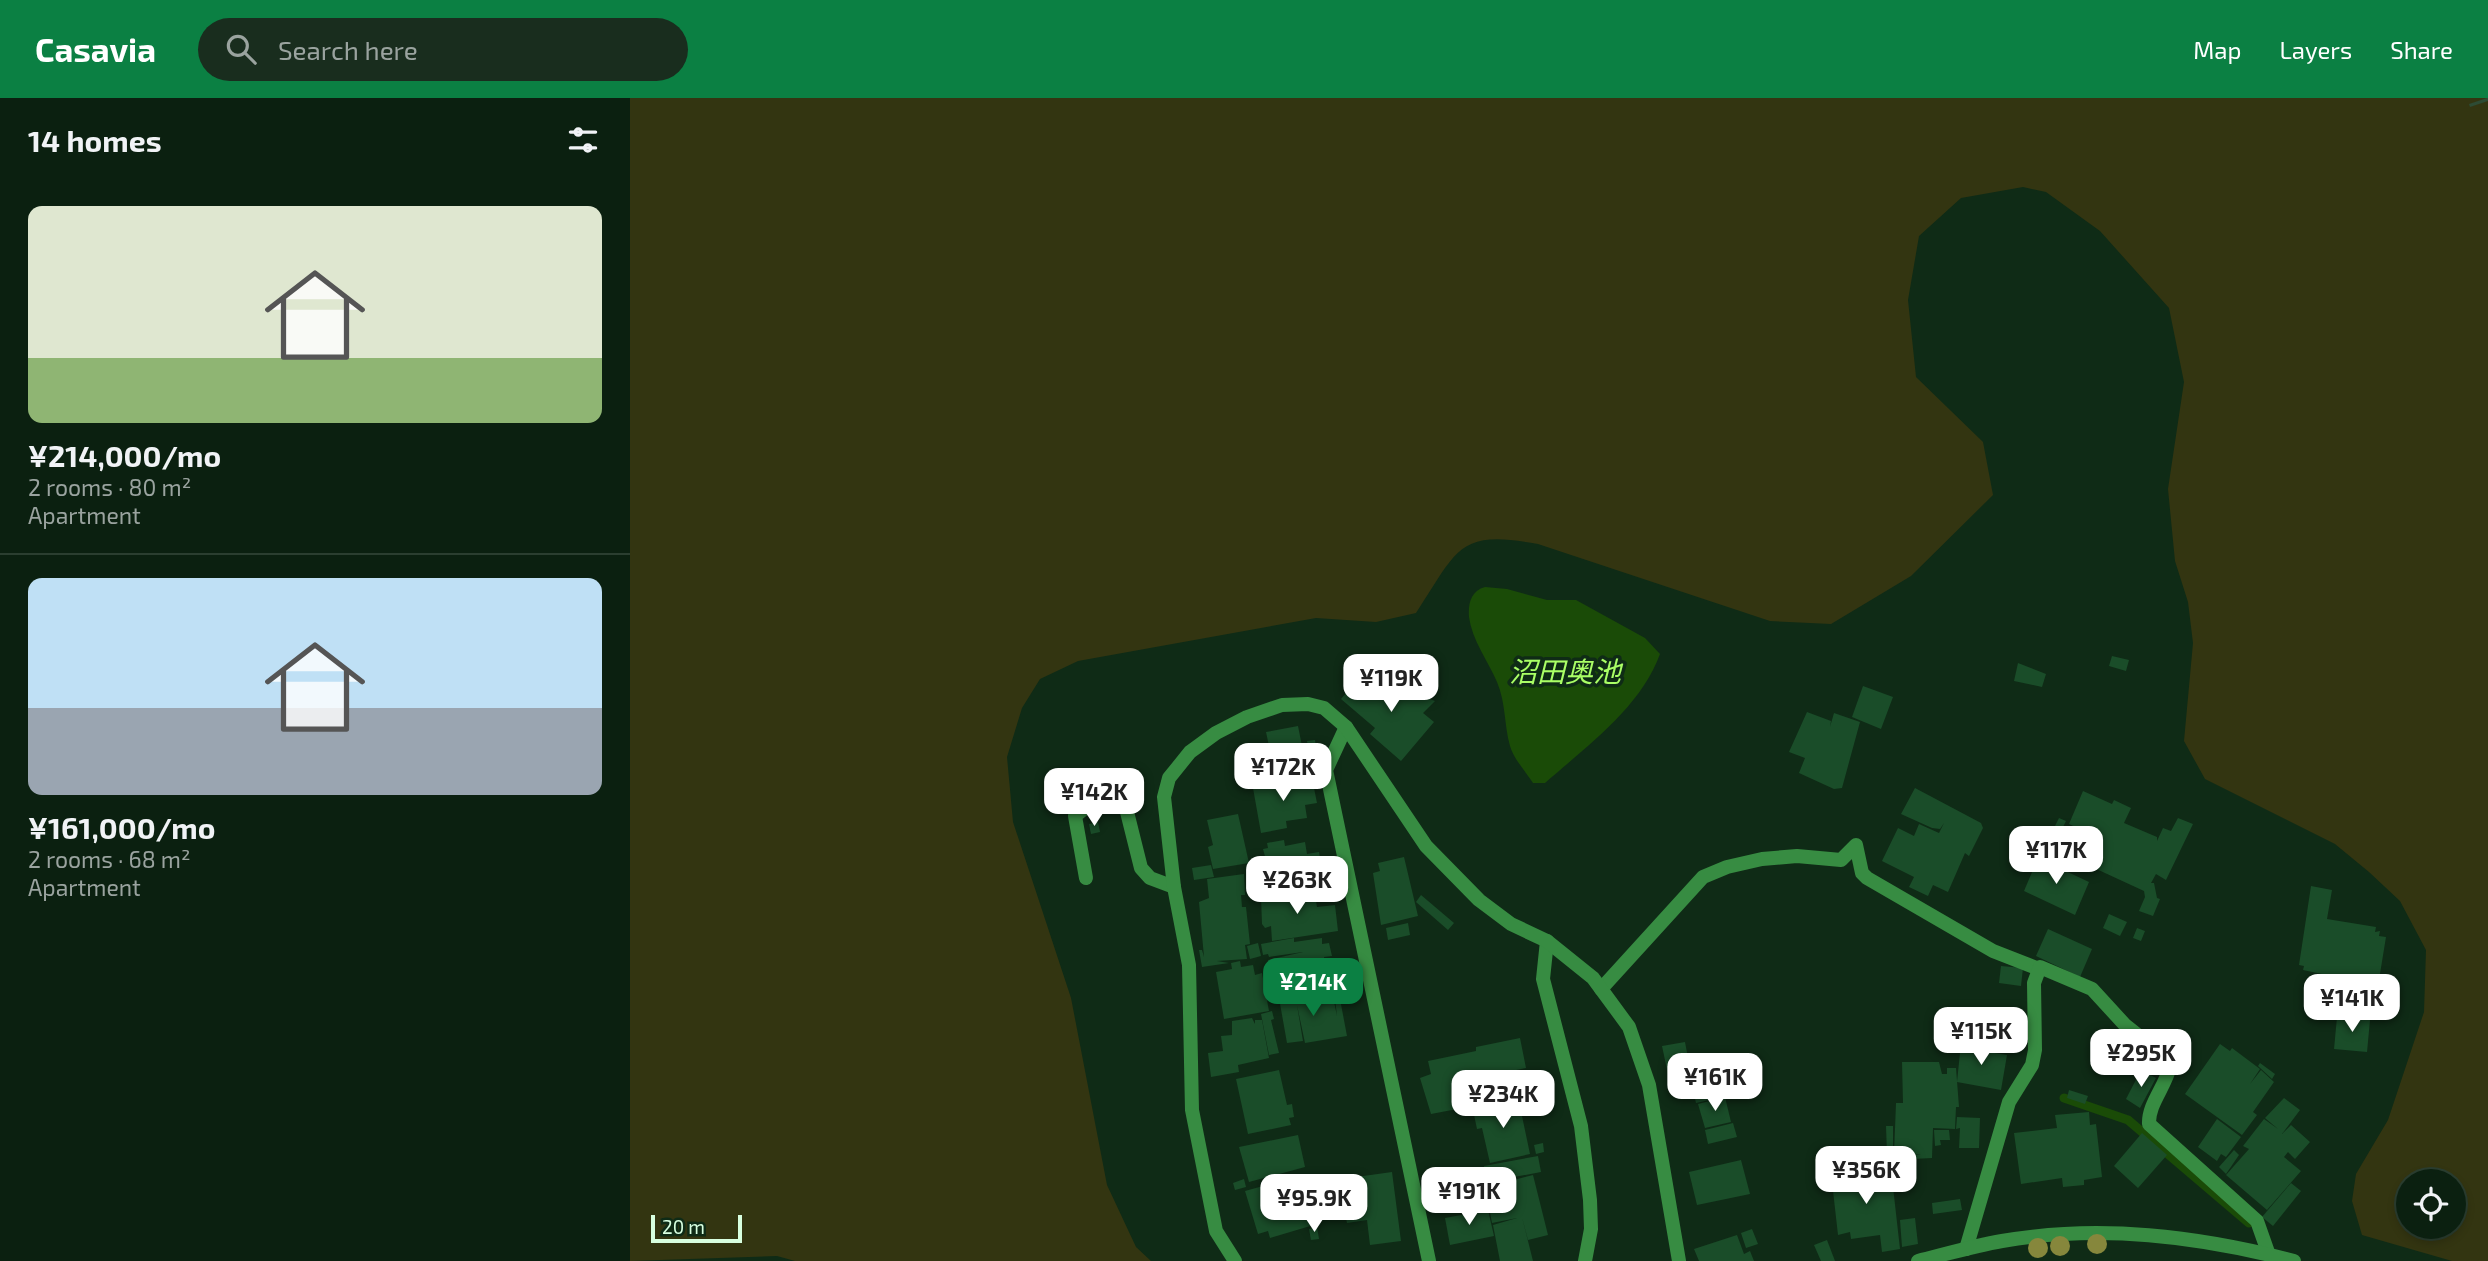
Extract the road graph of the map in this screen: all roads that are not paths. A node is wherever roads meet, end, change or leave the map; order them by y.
1 (1346, 727) junction
2 (1086, 878) dead end
3 (1174, 887) junction
4 (1547, 941) junction
5 (2039, 969) junction
6 (1601, 989) junction
7 (1966, 1250) junction
8 (2269, 1258) edge
9 (1235, 1261) edge
10 (1429, 1261) edge
11 (1584, 1261) edge
12 (1679, 1261) edge
13 (1918, 1261) edge
14 (2294, 1261) edge

1 - 3 street
1 - 4 street
1 - 10 street
2 - 3 street
3 - 9 street
4 - 6 street
4 - 11 street
5 - 6 street
5 - 7 street
5 - 8 street
6 - 12 street
7 - 8 street
7 - 13 street
8 - 14 street

